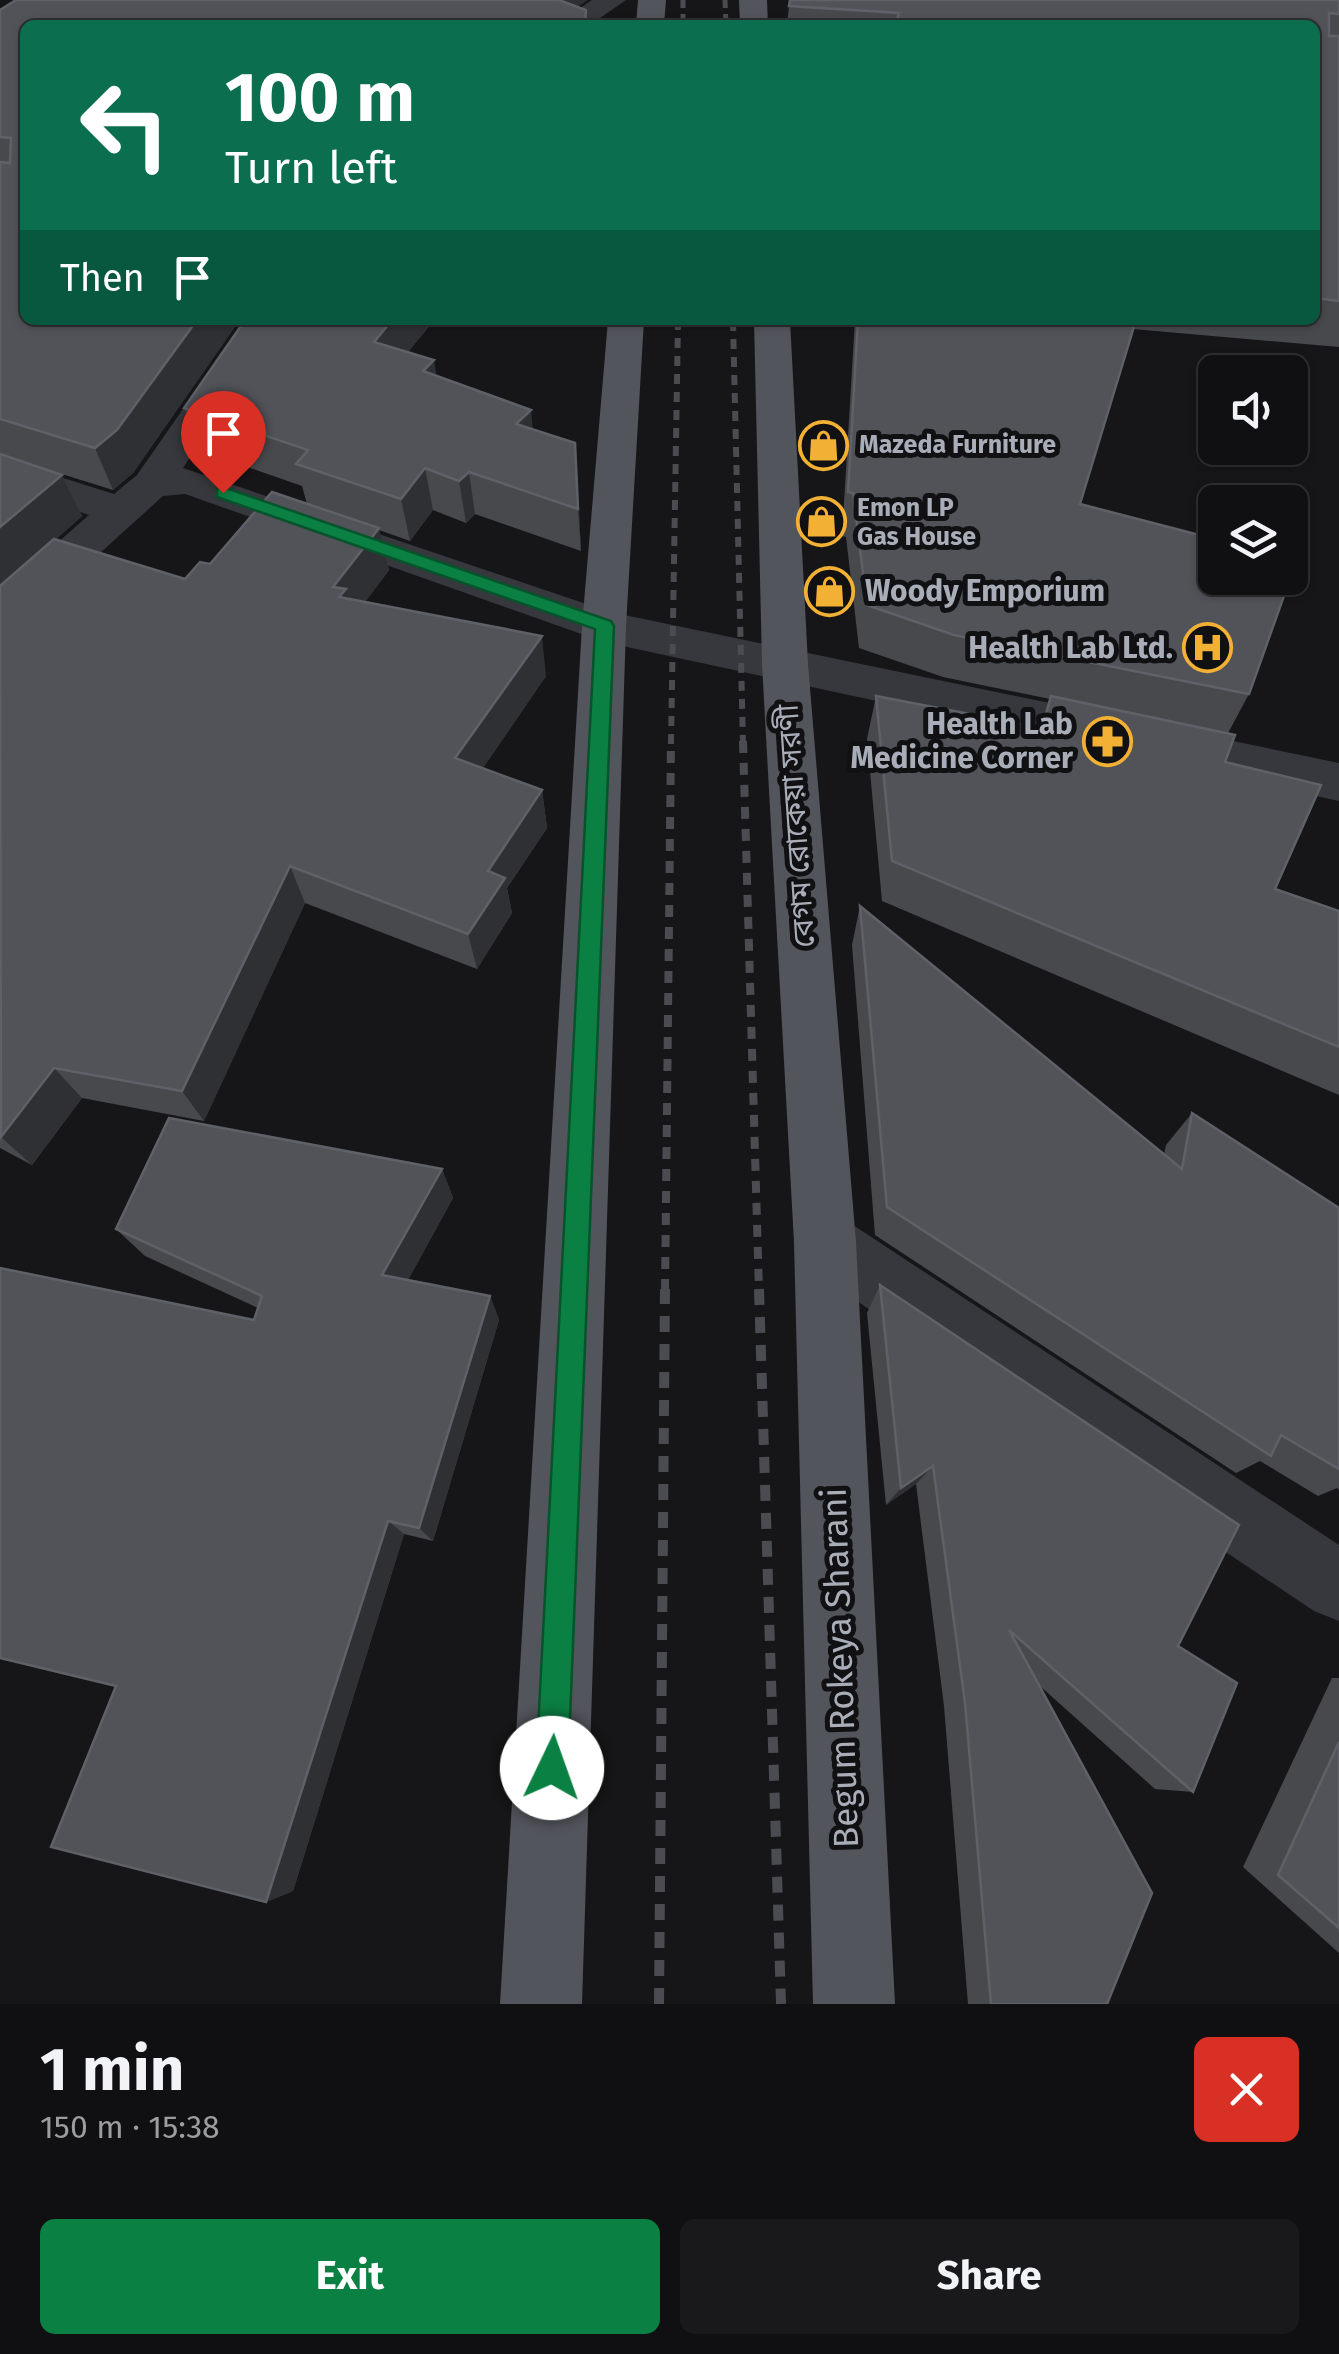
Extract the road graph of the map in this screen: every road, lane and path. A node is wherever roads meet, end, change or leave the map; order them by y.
1 (612, 0) edge
2 (578, 20) edge
3 (259, 325) edge
4 (626, 325) edge
5 (772, 325) edge
6 (0, 471) edge
7 (136, 498) junction
8 (0, 618) edge
9 (604, 626) junction
10 (785, 664) junction
11 (1339, 782) edge
12 (825, 1242) junction
13 (826, 1332) joint
14 (1339, 1586) edge
15 (541, 2004) edge
16 (854, 2004) edge

1 - 2 street
3 - 7 street
4 - 9 main road
5 - 10 main road, বেগম রোকেয়া সরণী
6 - 7 street
7 - 8 street
7 - 9 street
9 - 10 street
9 - 15 main road
10 - 11 street
10 - 12 main road, বেগম রোকেয়া সরণী
12 - 13 main road, বেগম রোকেয়া সরণী
12 - 14 street
13 - 16 main road, Begum Rokeya Sharani

